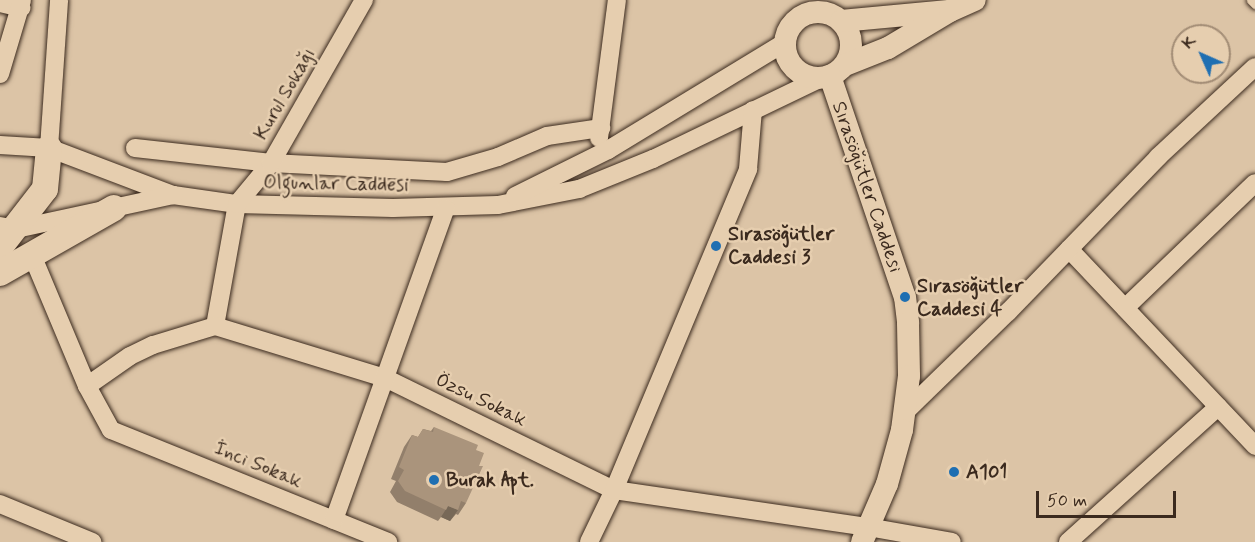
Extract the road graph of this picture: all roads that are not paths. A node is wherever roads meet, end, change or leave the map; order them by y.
1 (59, 0) edge
2 (364, 0) edge
3 (617, 0) edge
4 (975, 0) edge
5 (1251, 0) edge
6 (0, 3) edge
7 (21, 4) edge
8 (1255, 4) edge
9 (815, 6) edge
10 (950, 11) junction
11 (841, 21) junction
12 (784, 43) junction
13 (1255, 67) edge
14 (832, 73) junction
15 (0, 74) edge
16 (753, 110) junction
17 (602, 128) junction
18 (0, 145) edge
19 (49, 148) junction
20 (135, 148) dead end
21 (596, 156) junction
22 (271, 163) junction
23 (1251, 194) edge
24 (173, 195) junction
25 (237, 204) junction
26 (498, 205) junction
27 (114, 208) junction
28 (446, 208) junction
29 (5, 234) edge
30 (1069, 249) junction
31 (32, 255) junction
32 (0, 273) edge
33 (1125, 308) junction
34 (215, 327) junction
35 (385, 378) junction
36 (87, 386) junction
37 (1218, 407) junction
38 (905, 412) junction
39 (1255, 446) edge
40 (614, 490) junction
41 (0, 504) edge
42 (334, 520) junction
43 (865, 534) edge
44 (92, 542) edge
45 (388, 542) edge
46 (589, 542) edge
47 (952, 542) edge
48 (1068, 542) edge

1 - 19 street
2 - 22 street, Kurul Sokağı
3 - 17 street
4 - 10 street
5 - 8 lane
6 - 7 street
7 - 15 street
9 - 11 street
9 - 12 street
10 - 11 street
10 - 14 street
11 - 14 street
12 - 14 street
12 - 21 street
13 - 30 street
14 - 16 street, Olgunlar Caddesi
14 - 38 street, Sırasöğütler Caddesi
16 - 26 street, Olgunlar Caddesi
16 - 40 street
17 - 21 street
17 - 22 street
18 - 19 street, Olgunlar Caddesi
19 - 24 street, Olgunlar Caddesi
19 - 29 main road
20 - 22 street
21 - 26 street
22 - 25 street, Kurul Sokağı
23 - 33 street
24 - 25 street, Olgunlar Caddesi
24 - 27 street, Olgunlar Caddesi
25 - 28 street, Olgunlar Caddesi
25 - 34 street
26 - 28 street, Olgunlar Caddesi
27 - 29 street, Olgunlar Caddesi
27 - 31 main road
28 - 35 street
30 - 33 street
30 - 38 street
31 - 32 main road
31 - 36 street
33 - 37 street
34 - 35 street, Özsu Sokak
34 - 36 street
35 - 40 street, Özsu Sokak
35 - 42 street
36 - 42 street, İnci Sokak
37 - 39 street
37 - 48 street
38 - 43 street, Sırasöğütler Caddesi
40 - 43 street, Özsu Sokak
40 - 46 street
41 - 44 street
42 - 45 street, İnci Sokak
43 - 47 street, Özsu Sokak

